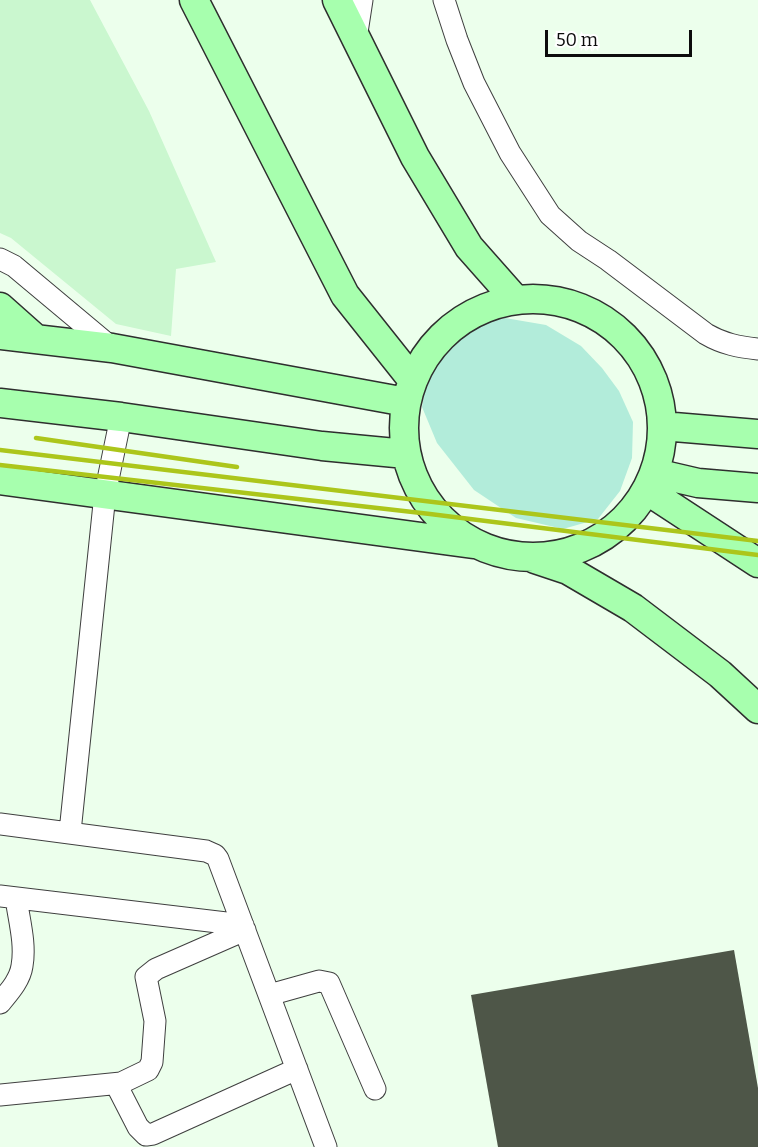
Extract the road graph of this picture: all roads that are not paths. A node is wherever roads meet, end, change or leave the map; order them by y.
1 (195, 0) edge
2 (337, 0) edge
3 (362, 0) edge
4 (444, 0) edge
5 (356, 39) junction
6 (0, 259) edge
7 (515, 299) junction
8 (0, 307) edge
9 (0, 335) edge
10 (36, 339) junction
11 (112, 348) junction
12 (758, 349) edge
13 (408, 390) junction
14 (0, 403) edge
15 (121, 417) junction
16 (662, 426) junction
17 (758, 434) edge
18 (406, 454) junction
19 (0, 480) edge
20 (651, 482) junction
21 (758, 488) edge
22 (105, 494) junction
23 (481, 545) junction
24 (532, 558) junction
25 (758, 563) edge
26 (758, 709) edge
27 (0, 824) edge
28 (70, 832) junction
29 (8, 897) edge
30 (244, 928) junction
31 (269, 995) junction
32 (0, 1003) edge
33 (297, 1069) junction
34 (121, 1083) junction
35 (375, 1089) dead end
36 (0, 1095) edge
37 (326, 1147) edge

1 - 13 main road
2 - 5 main road
3 - 5 street
4 - 12 street
5 - 7 main road
6 - 11 street
7 - 13 main road
7 - 16 main road
8 - 10 main road
9 - 10 main road
10 - 11 main road
11 - 13 main road
13 - 18 main road
14 - 15 main road
15 - 18 main road
15 - 22 street
16 - 17 main road
16 - 20 main road
18 - 23 main road
19 - 22 main road
20 - 21 main road
20 - 24 main road
20 - 25 main road
22 - 23 main road
22 - 28 street
23 - 24 main road
24 - 26 main road
27 - 28 street
28 - 30 street
29 - 30 street
29 - 32 street
30 - 31 street
30 - 34 street
31 - 33 street
31 - 35 street
33 - 34 street
33 - 37 street
34 - 36 street

